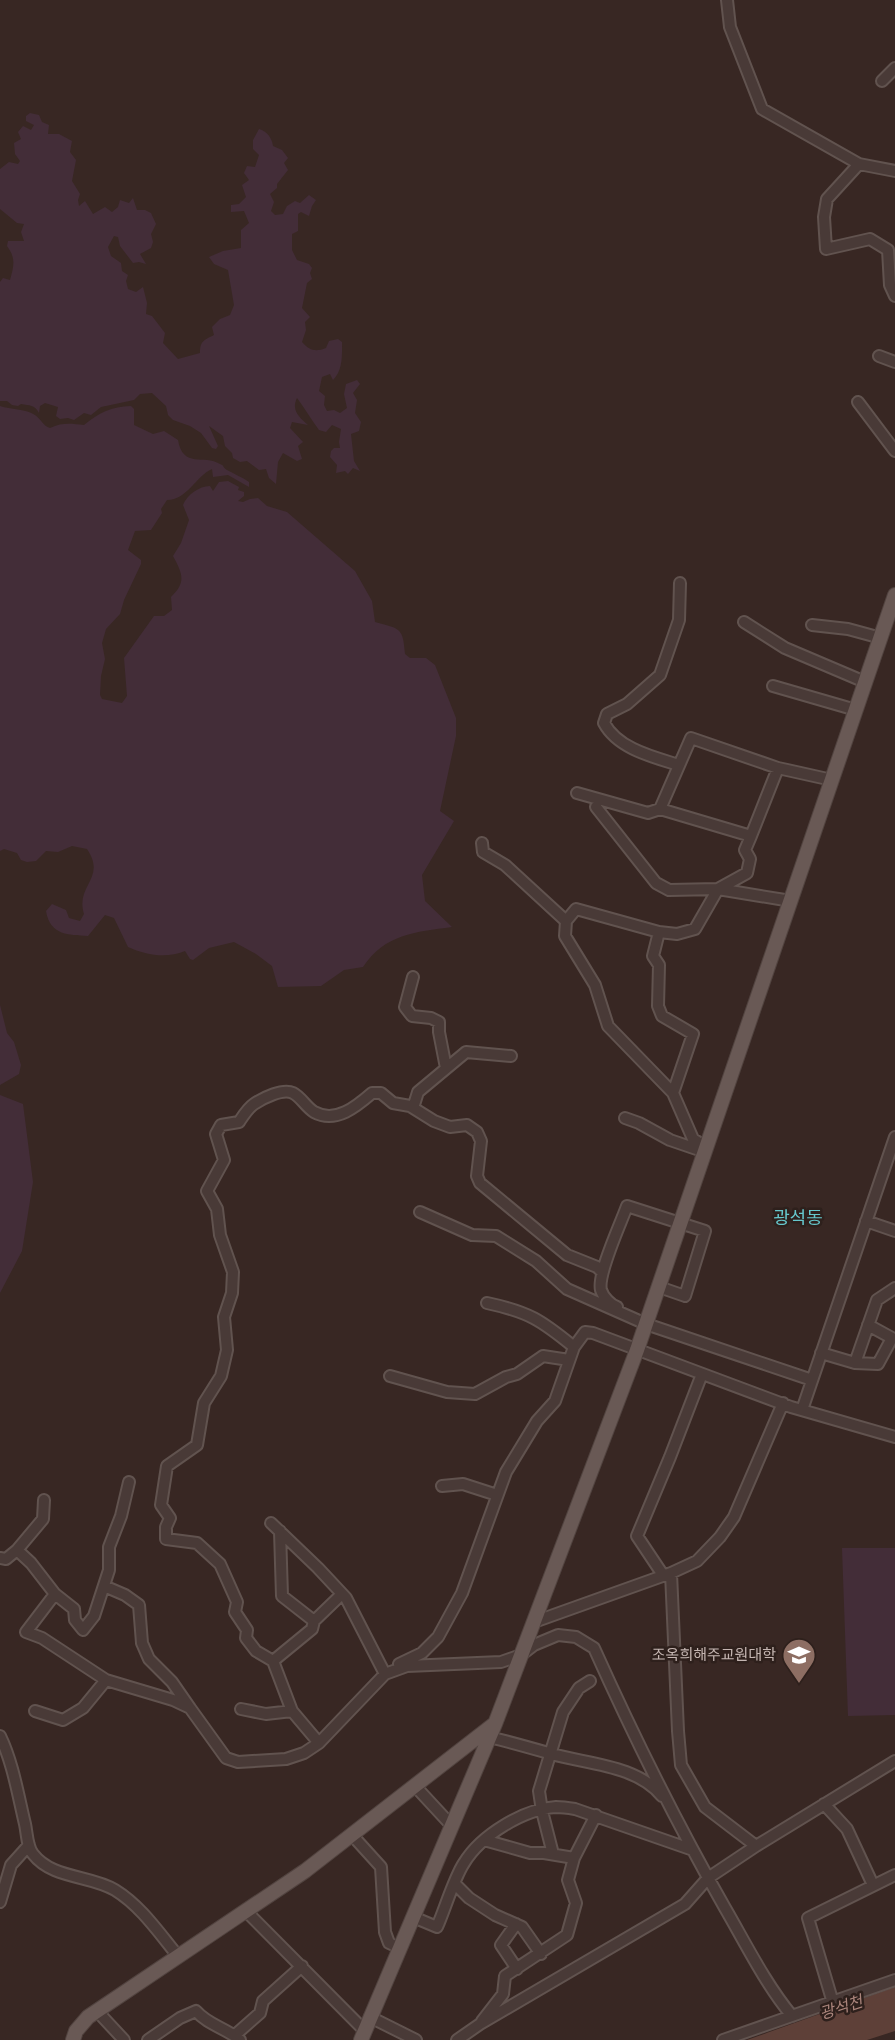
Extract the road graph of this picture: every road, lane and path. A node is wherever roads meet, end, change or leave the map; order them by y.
1 (727, 0) edge
2 (895, 68) edge
3 (882, 81) dead end
4 (859, 164) junction
5 (895, 171) edge
6 (895, 296) edge
7 (879, 356) dead end
8 (895, 362) edge
9 (858, 402) dead end
10 (895, 451) edge
11 (680, 583) dead end
12 (895, 595) edge
13 (744, 622) dead end
14 (812, 625) dead end
15 (880, 638) junction
16 (865, 682) junction
17 (773, 686) dead end
18 (856, 710) junction
19 (679, 765) junction
20 (778, 768) junction
21 (832, 780) junction
22 (577, 793) dead end
23 (596, 807) dead end
24 (660, 809) junction
25 (751, 836) junction
26 (482, 843) dead end
27 (718, 889) junction
28 (791, 901) junction
29 (566, 921) junction
30 (659, 932) junction
31 (413, 977) dead end
32 (511, 1056) dead end
33 (446, 1068) junction
34 (673, 1094) junction
35 (413, 1108) junction
36 (625, 1118) dead end
37 (895, 1137) edge
38 (706, 1150) junction
39 (420, 1212) dead end
40 (866, 1221) junction
41 (680, 1224) junction
42 (895, 1232) edge
43 (602, 1272) junction
44 (659, 1287) junction
45 (895, 1288) edge
46 (487, 1303) dead end
47 (647, 1321) junction
48 (868, 1325) junction
49 (574, 1347) junction
50 (637, 1350) junction
51 (821, 1353) junction
52 (569, 1360) junction
53 (855, 1363) junction
54 (702, 1374) junction
55 (390, 1376) dead end
56 (812, 1380) junction
57 (783, 1404) junction
58 (802, 1410) junction
59 (895, 1437) edge
60 (129, 1482) dead end
61 (442, 1486) dead end
62 (498, 1495) junction
63 (44, 1500) dead end
64 (17, 1550) junction
65 (0, 1558) edge
66 (667, 1574) junction
67 (104, 1586) junction
68 (55, 1594) junction
69 (342, 1594) junction
70 (314, 1621) junction
71 (534, 1622) junction
72 (521, 1654) junction
73 (273, 1661) junction
74 (384, 1672) junction
75 (106, 1680) junction
76 (590, 1681) dead end
77 (190, 1708) junction
78 (241, 1710) dead end
79 (35, 1711) dead end
80 (292, 1711) junction
81 (492, 1730) junction
82 (0, 1736) edge
83 (319, 1743) junction
84 (550, 1754) junction
85 (895, 1761) edge
86 (415, 1786) junction
87 (824, 1804) junction
88 (669, 1806) junction
89 (542, 1811) junction
90 (596, 1815) junction
91 (452, 1826) junction
92 (352, 1835) junction
93 (484, 1840) junction
94 (29, 1845) junction
95 (756, 1846) junction
96 (693, 1850) junction
97 (553, 1854) junction
98 (574, 1858) junction
99 (895, 1875) edge
100 (708, 1878) junction
101 (455, 1884) junction
102 (873, 1885) junction
103 (0, 1902) edge
104 (246, 1911) junction
105 (413, 1917) junction
106 (516, 1924) junction
107 (400, 1948) junction
108 (541, 1954) junction
109 (178, 1956) junction
110 (302, 1966) junction
111 (517, 1969) junction
112 (895, 1980) edge
113 (833, 2003) junction
114 (97, 2011) junction
115 (792, 2016) junction
116 (370, 2017) junction
117 (480, 2024) junction
118 (363, 2035) edge
119 (237, 2038) edge
120 (73, 2040) edge
121 (124, 2040) edge
122 (148, 2040) edge
123 (416, 2040) edge
124 (457, 2040) edge
125 (723, 2040) edge

1 - 4 street
2 - 3 street
4 - 5 street
4 - 6 street
7 - 8 street
9 - 10 street
11 - 19 street
12 - 15 main road
13 - 16 street
14 - 15 street
15 - 16 main road
16 - 18 main road
17 - 18 street
18 - 21 main road
19 - 20 street
19 - 24 street
20 - 21 street
20 - 25 street
21 - 28 main road
22 - 24 street
23 - 27 street
24 - 25 street
25 - 27 street
26 - 29 street
27 - 28 street
27 - 30 street
28 - 38 main road
29 - 30 street
29 - 34 street
30 - 34 street
31 - 33 street
32 - 33 street
33 - 35 street
34 - 38 street
35 - 43 street
35 - 73 street
36 - 38 street
37 - 40 street
38 - 41 main road
39 - 47 street
40 - 42 street
40 - 51 street
41 - 43 street
41 - 44 main road
41 - 44 street
43 - 47 street
44 - 47 main road
45 - 48 street
46 - 49 street
47 - 50 main road
47 - 56 street
48 - 53 street
48 - 53 street
49 - 50 street
49 - 52 street
50 - 54 street
50 - 71 main road
51 - 53 street
51 - 56 street
52 - 55 street
52 - 62 street
54 - 57 street
54 - 66 street
56 - 58 street
57 - 58 street
57 - 66 street
58 - 59 street
60 - 67 street
61 - 62 street
62 - 74 street
63 - 64 street
64 - 65 street
64 - 68 street
66 - 71 street
66 - 95 street
67 - 68 street
67 - 77 street
68 - 75 street
69 - 70 street
69 - 70 street
69 - 74 street
70 - 73 street
71 - 72 main road
72 - 74 street
72 - 81 main road
72 - 88 street
73 - 80 street
74 - 83 street
75 - 77 street
75 - 79 street
76 - 84 street
77 - 83 street
78 - 80 street
80 - 83 street
81 - 84 street
81 - 86 main road
81 - 91 main road
82 - 94 street
84 - 88 street
84 - 89 street
85 - 87 street
86 - 91 street
86 - 92 main road
87 - 95 street
87 - 102 street
88 - 96 street
89 - 90 street
89 - 93 street
89 - 97 street
90 - 96 street
90 - 98 street
91 - 105 main road
92 - 104 main road
92 - 107 street
93 - 97 street
93 - 101 street
94 - 103 street
94 - 109 street
95 - 100 street
96 - 100 street
97 - 98 street
98 - 108 street
99 - 102 street
100 - 115 street
100 - 117 street
101 - 105 street
101 - 106 street
102 - 113 street
104 - 109 main road
104 - 110 street
105 - 107 main road
106 - 108 street
106 - 111 street
107 - 116 main road
108 - 111 street
109 - 114 main road
110 - 118 street
110 - 119 street
111 - 117 street
112 - 113 street
113 - 115 street
114 - 120 main road
114 - 121 street
115 - 125 street
116 - 118 main road
116 - 123 street
117 - 124 street
119 - 122 street

